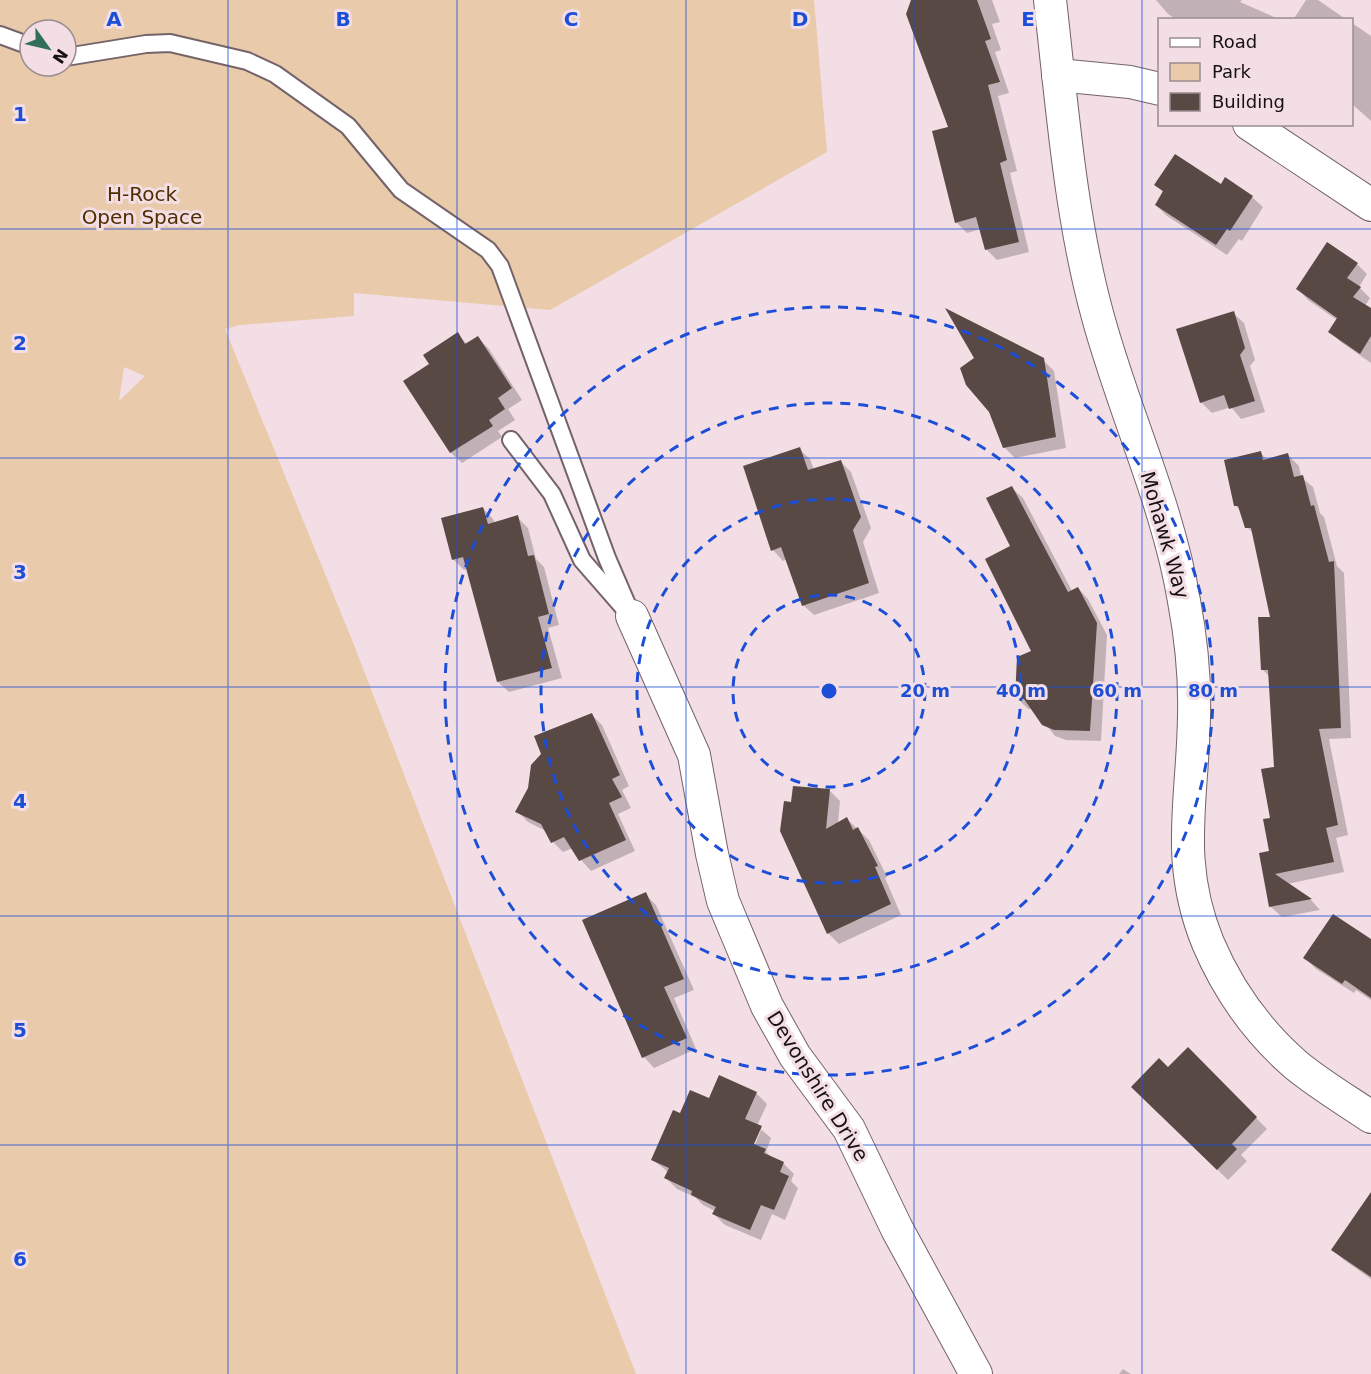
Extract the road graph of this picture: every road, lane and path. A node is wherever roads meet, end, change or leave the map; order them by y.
1 (1050, 0) edge
2 (0, 34) edge
3 (18, 41) edge
4 (78, 55) edge
5 (1058, 75) junction
6 (1158, 89) edge
7 (1252, 126) edge
8 (1371, 205) edge
9 (511, 440) dead end
10 (632, 616) junction
11 (1371, 1117) edge
12 (976, 1374) edge

1 - 5 street, Mohawk Way
2 - 3 lane
4 - 10 lane
5 - 6 street
5 - 11 street, Mohawk Way
7 - 8 street
9 - 10 lane
10 - 12 street, Devonshire Drive

